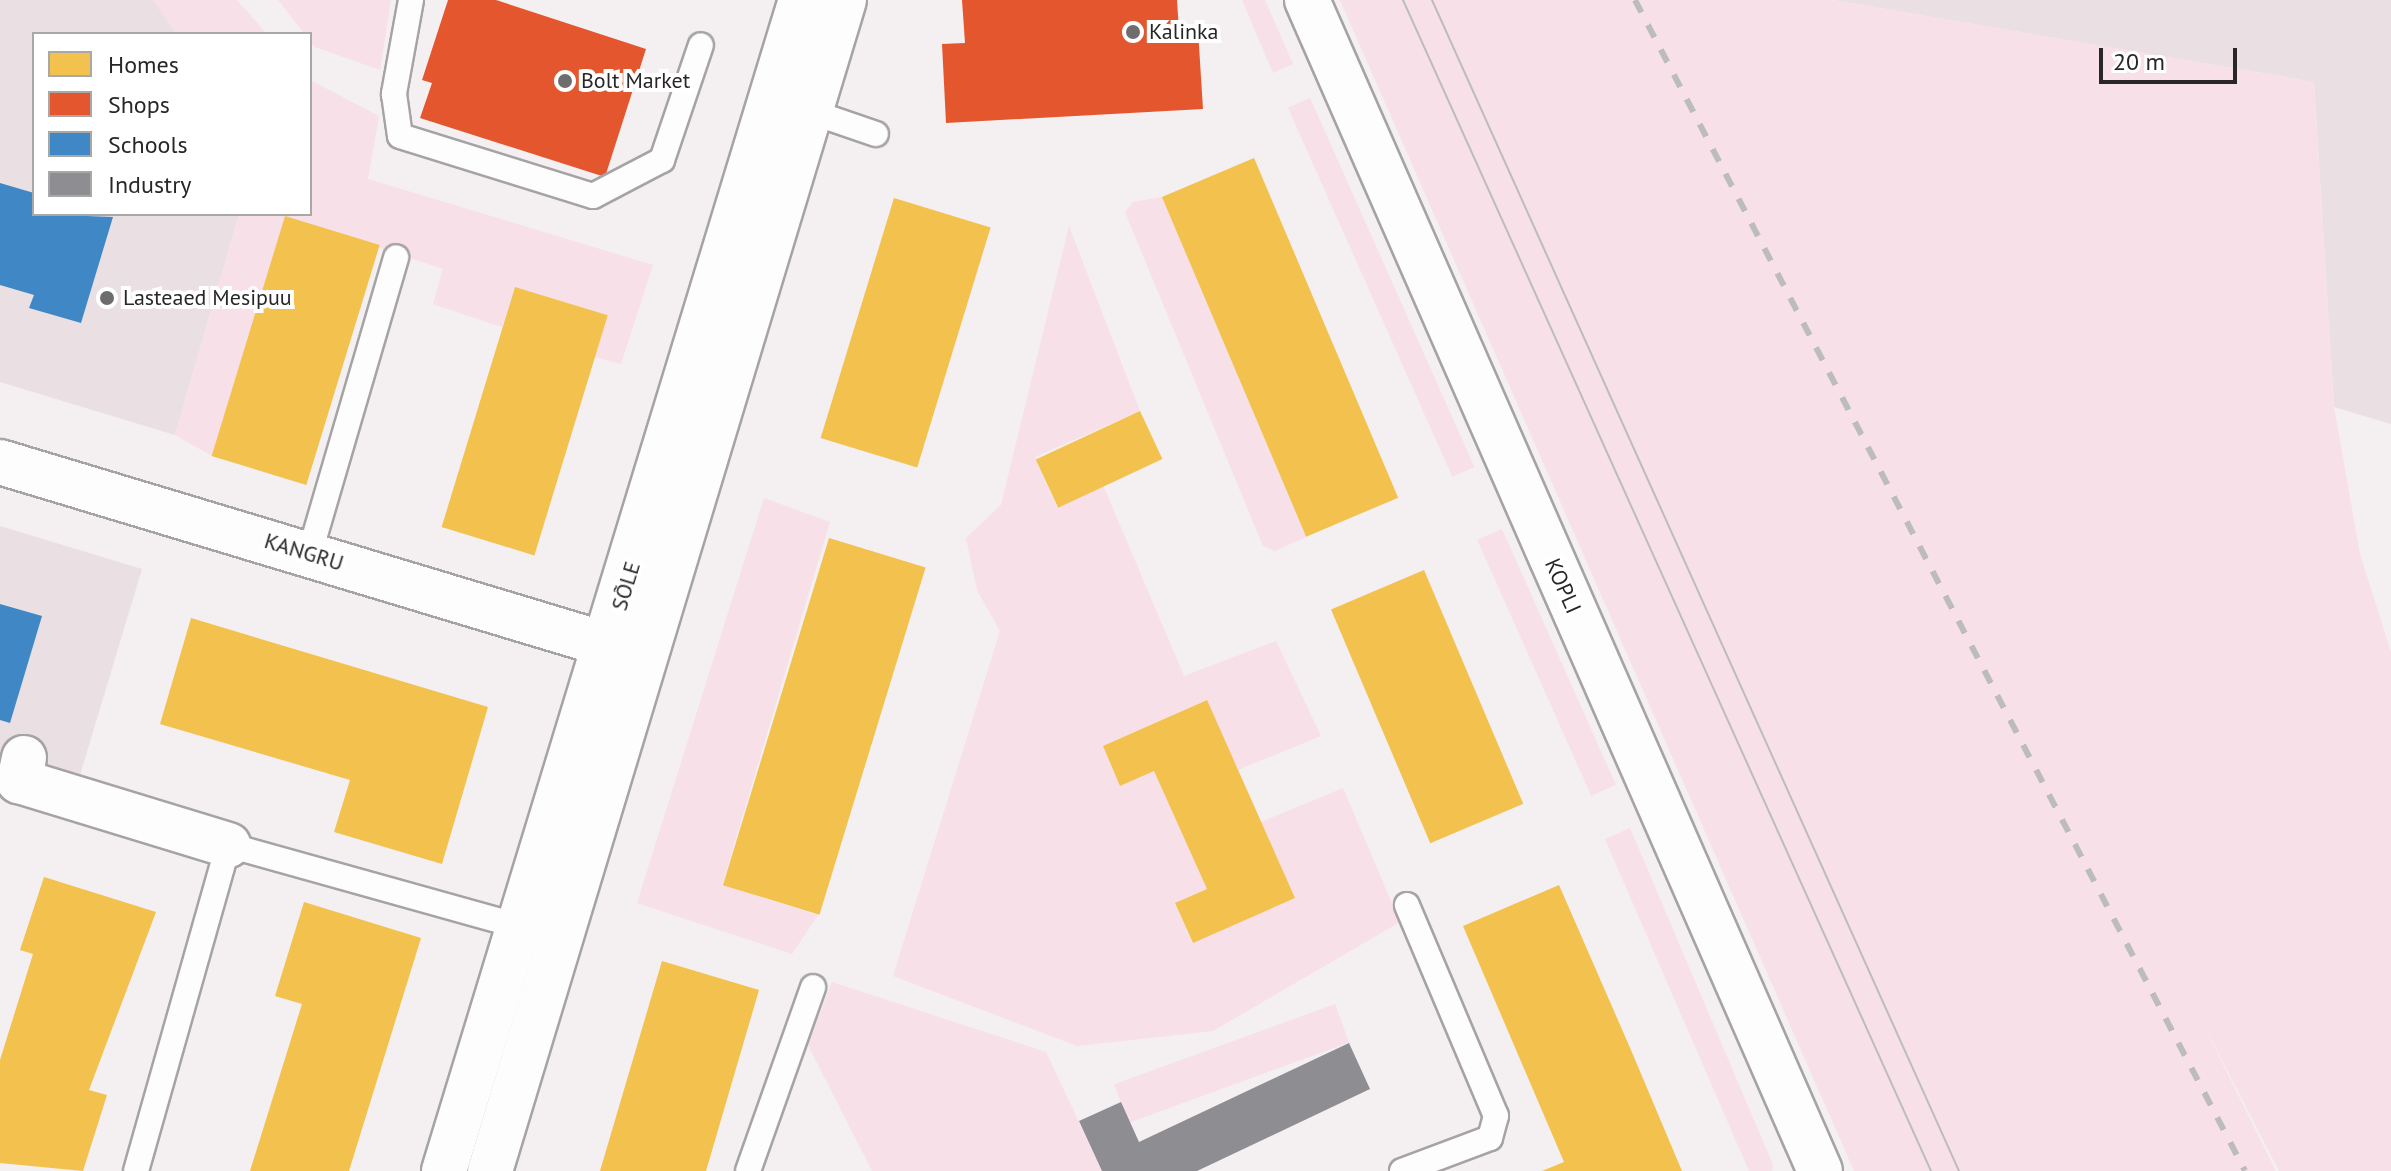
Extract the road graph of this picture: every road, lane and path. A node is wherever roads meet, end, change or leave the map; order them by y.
1 (411, 0) edge
2 (844, 0) edge
3 (1307, 0) edge
4 (794, 2) edge
5 (701, 45) dead end
6 (790, 105) junction
7 (876, 134) dead end
8 (396, 257) dead end
9 (0, 462) edge
10 (310, 552) junction
11 (625, 651) junction
12 (24, 758) dead end
13 (228, 845) junction
14 (1407, 905) dead end
15 (518, 926) junction
16 (813, 987) dead end
17 (136, 1171) edge
18 (444, 1171) edge
19 (490, 1171) edge
20 (748, 1171) edge
21 (1402, 1171) edge
22 (1820, 1171) edge

1 - 5 lane
2 - 6 street, SÕLE
3 - 22 street, KOPLI
4 - 6 street, SÕLE
6 - 7 lane
6 - 11 street, SÕLE
8 - 10 lane
9 - 10 street, KANGRU
10 - 11 street, KANGRU
11 - 15 street, SÕLE
11 - 19 street, SÕLE
12 - 13 street
13 - 15 lane
13 - 17 lane
14 - 21 lane
15 - 18 street, SÕLE
16 - 20 lane

